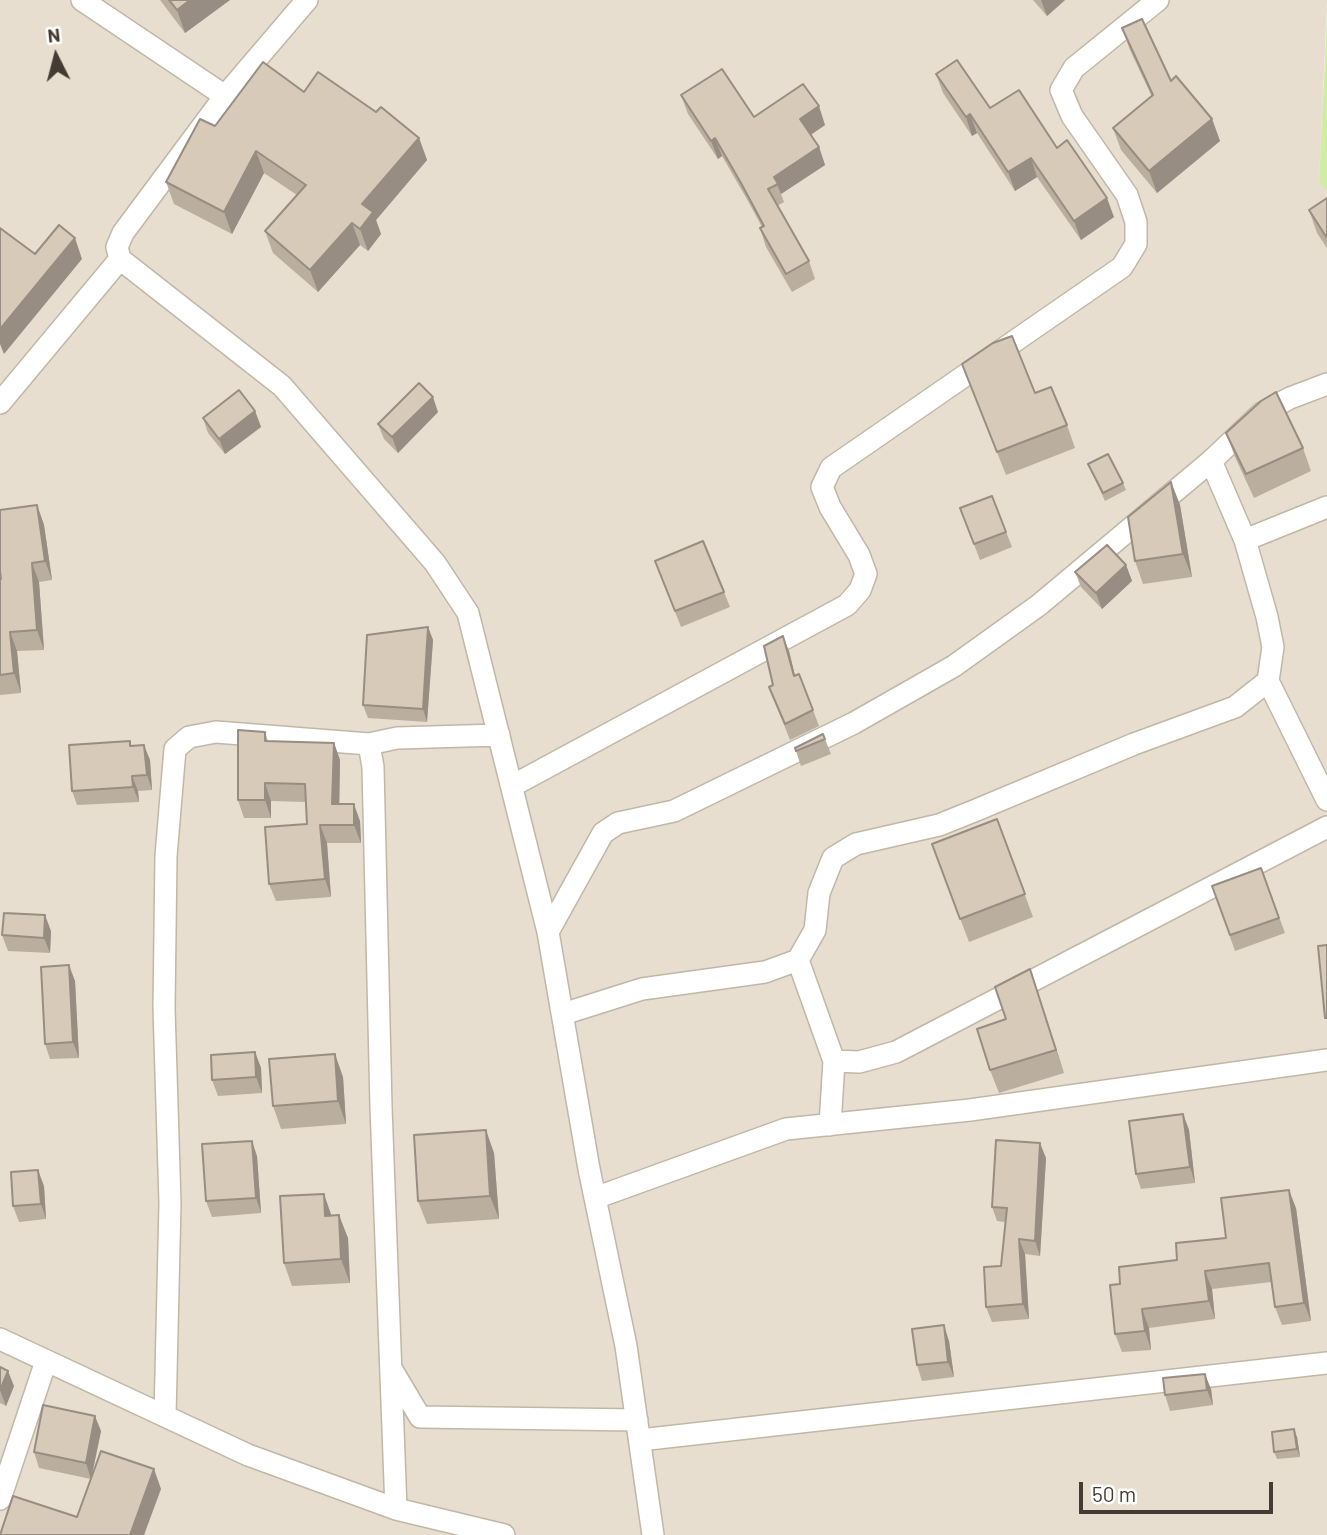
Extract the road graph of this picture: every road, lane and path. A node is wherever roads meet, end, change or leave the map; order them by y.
1 (82, 0) edge
2 (307, 0) edge
3 (1158, 0) edge
4 (225, 96) junction
5 (120, 259) junction
6 (1327, 384) edge
7 (0, 404) edge
8 (1211, 461) junction
9 (1327, 507) edge
10 (1245, 540) junction
11 (1268, 681) junction
12 (499, 735) junction
13 (369, 744) junction
14 (512, 786) junction
15 (1327, 800) edge
16 (1327, 827) edge
17 (548, 932) junction
18 (798, 960) junction
19 (563, 1014) junction
20 (1327, 1060) edge
21 (834, 1061) junction
22 (830, 1125) junction
23 (596, 1198) junction
24 (0, 1339) edge
25 (46, 1361) junction
26 (1327, 1363) edge
27 (391, 1368) junction
28 (165, 1416) junction
29 (639, 1430) junction
30 (0, 1499) edge
31 (396, 1509) junction
32 (504, 1535) edge
33 (653, 1535) edge

1 - 4 street
2 - 4 street
3 - 14 street
4 - 5 street
5 - 7 street
5 - 12 street
6 - 8 street
8 - 10 street
8 - 17 street
9 - 10 street
10 - 11 street
11 - 15 street
11 - 18 street
12 - 13 street
12 - 14 street
13 - 27 street
13 - 28 street
14 - 17 street
16 - 21 street
17 - 19 street
18 - 19 street
18 - 21 street
19 - 23 street
20 - 22 street
21 - 22 street
22 - 23 street
23 - 29 street
24 - 25 street
25 - 28 street
25 - 30 street
26 - 29 street
27 - 29 street
27 - 31 street
28 - 31 street
29 - 33 street
31 - 32 street

